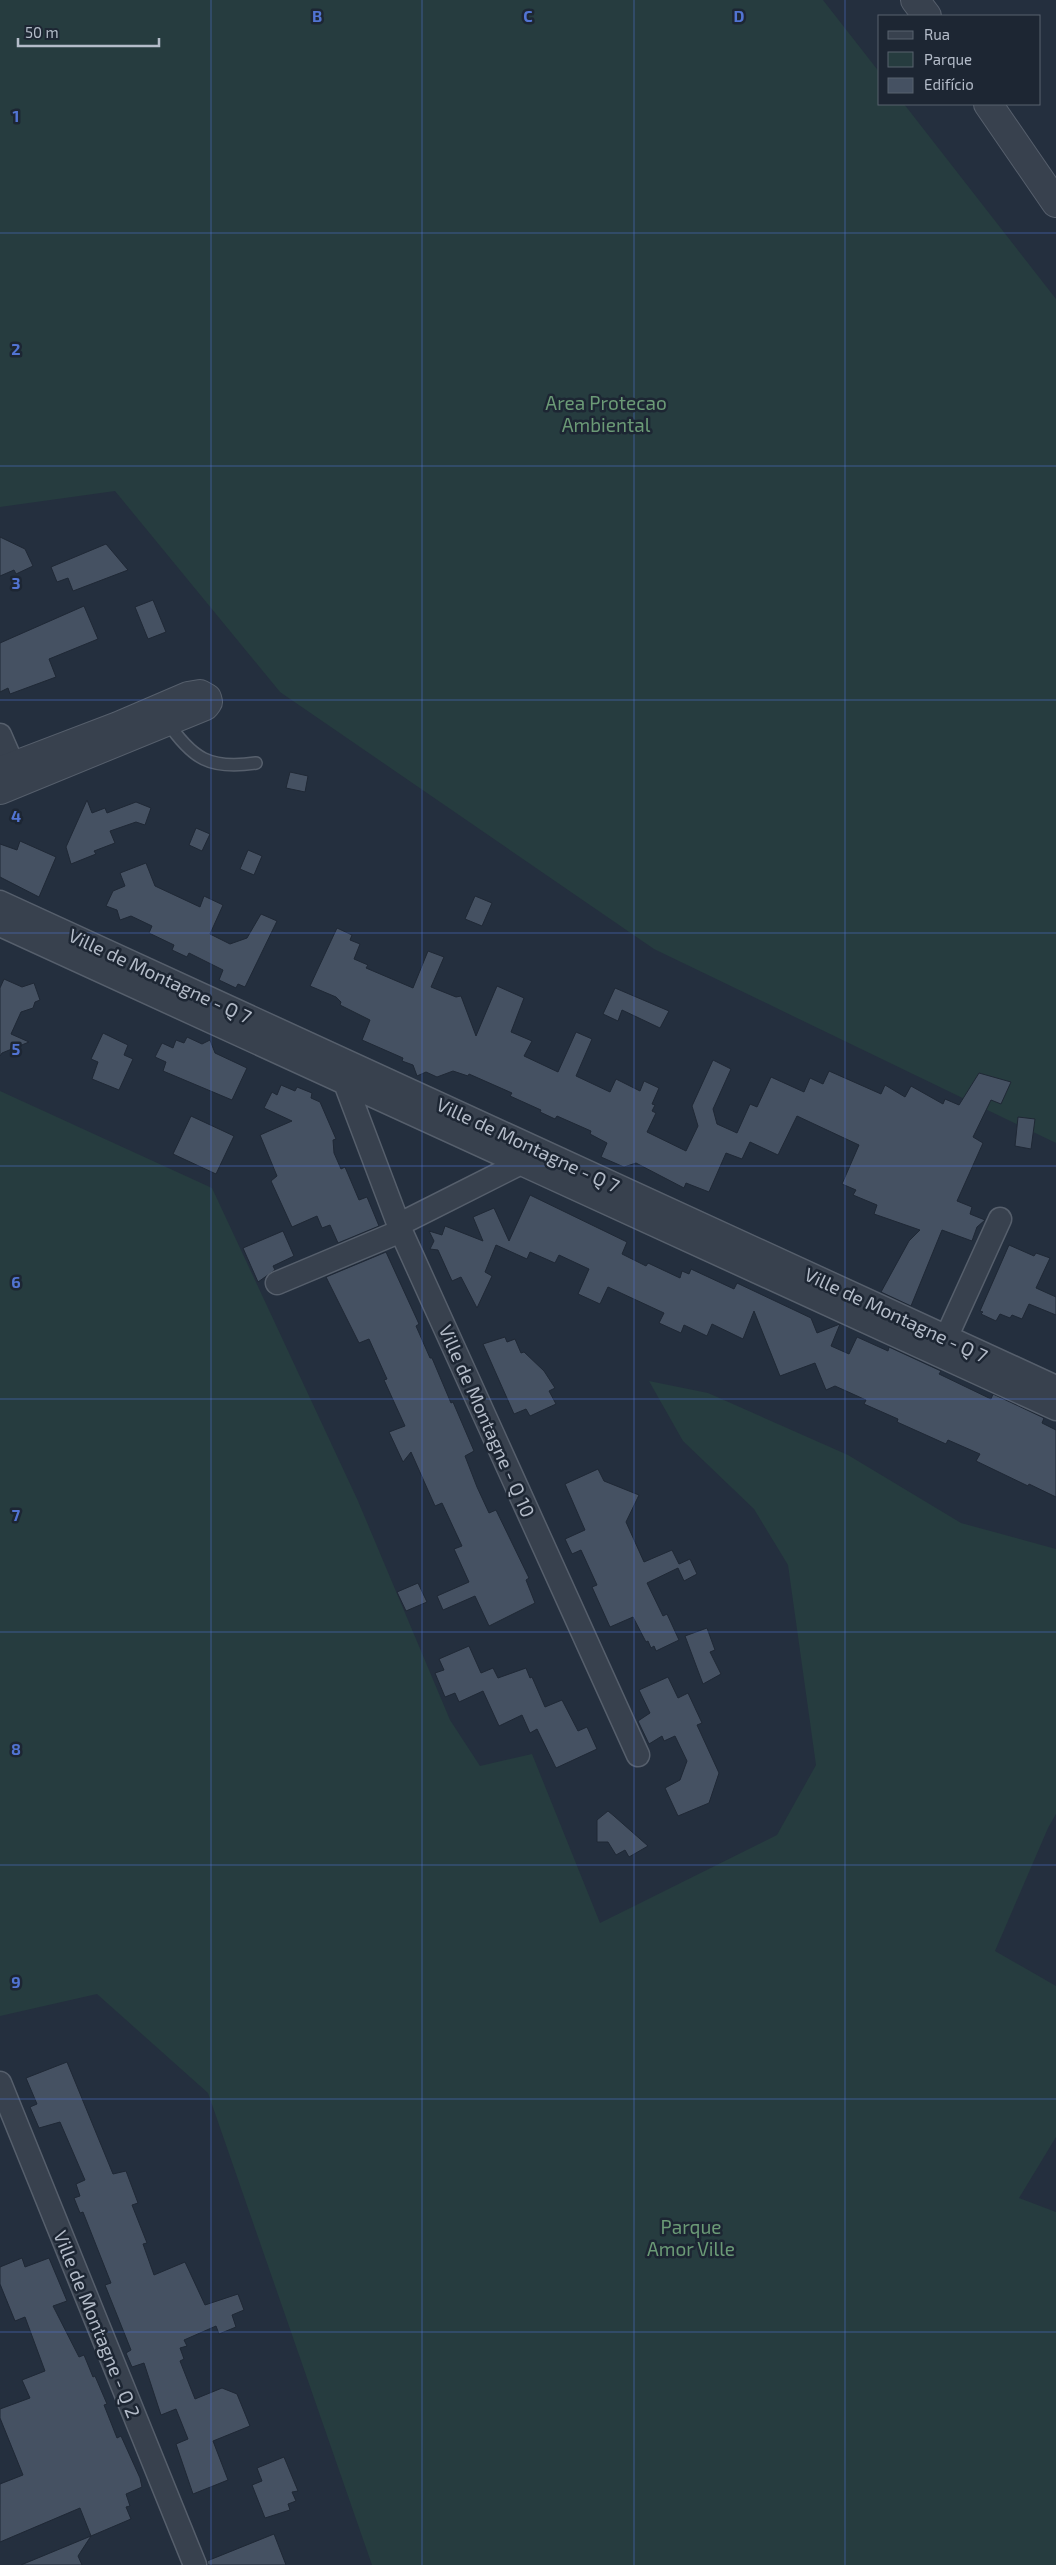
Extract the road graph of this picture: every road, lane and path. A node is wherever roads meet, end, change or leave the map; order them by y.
1 (915, 0) edge
2 (926, 15) edge
3 (989, 105) edge
4 (1056, 203) edge
5 (196, 701) dead end
6 (163, 715) junction
7 (0, 735) edge
8 (256, 763) dead end
9 (8, 777) edge
10 (0, 902) edge
11 (0, 925) edge
12 (338, 1058) junction
13 (344, 1083) junction
14 (542, 1152) junction
15 (522, 1164) junction
16 (1000, 1219) dead end
17 (400, 1228) junction
18 (277, 1283) dead end
19 (919, 1336) junction
20 (946, 1338) junction
21 (1056, 1388) edge
22 (1056, 1409) edge
23 (638, 1755) dead end
24 (0, 2083) edge
25 (195, 2565) edge

1 - 2 street
3 - 4 street
5 - 6 street
6 - 8 lane
6 - 9 street
7 - 9 street
10 - 12 street, Ville de Montagne - Q 7
11 - 13 street, Ville de Montagne - Q 7
12 - 13 street, Ville de Montagne - Q 10
12 - 14 street, Ville de Montagne - Q 7
13 - 15 street, Ville de Montagne - Q 7
13 - 17 street, Ville de Montagne - Q 10
14 - 15 street
14 - 19 street, Ville de Montagne - Q 7
15 - 17 street
15 - 19 street, Ville de Montagne - Q 7
16 - 20 street
17 - 18 street
17 - 23 street, Ville de Montagne - Q 10
19 - 20 street, Ville de Montagne - Q 7
19 - 22 street, Ville de Montagne - Q 7
20 - 21 street, Ville de Montagne - Q 7
24 - 25 street, Ville de Montagne - Q 2

